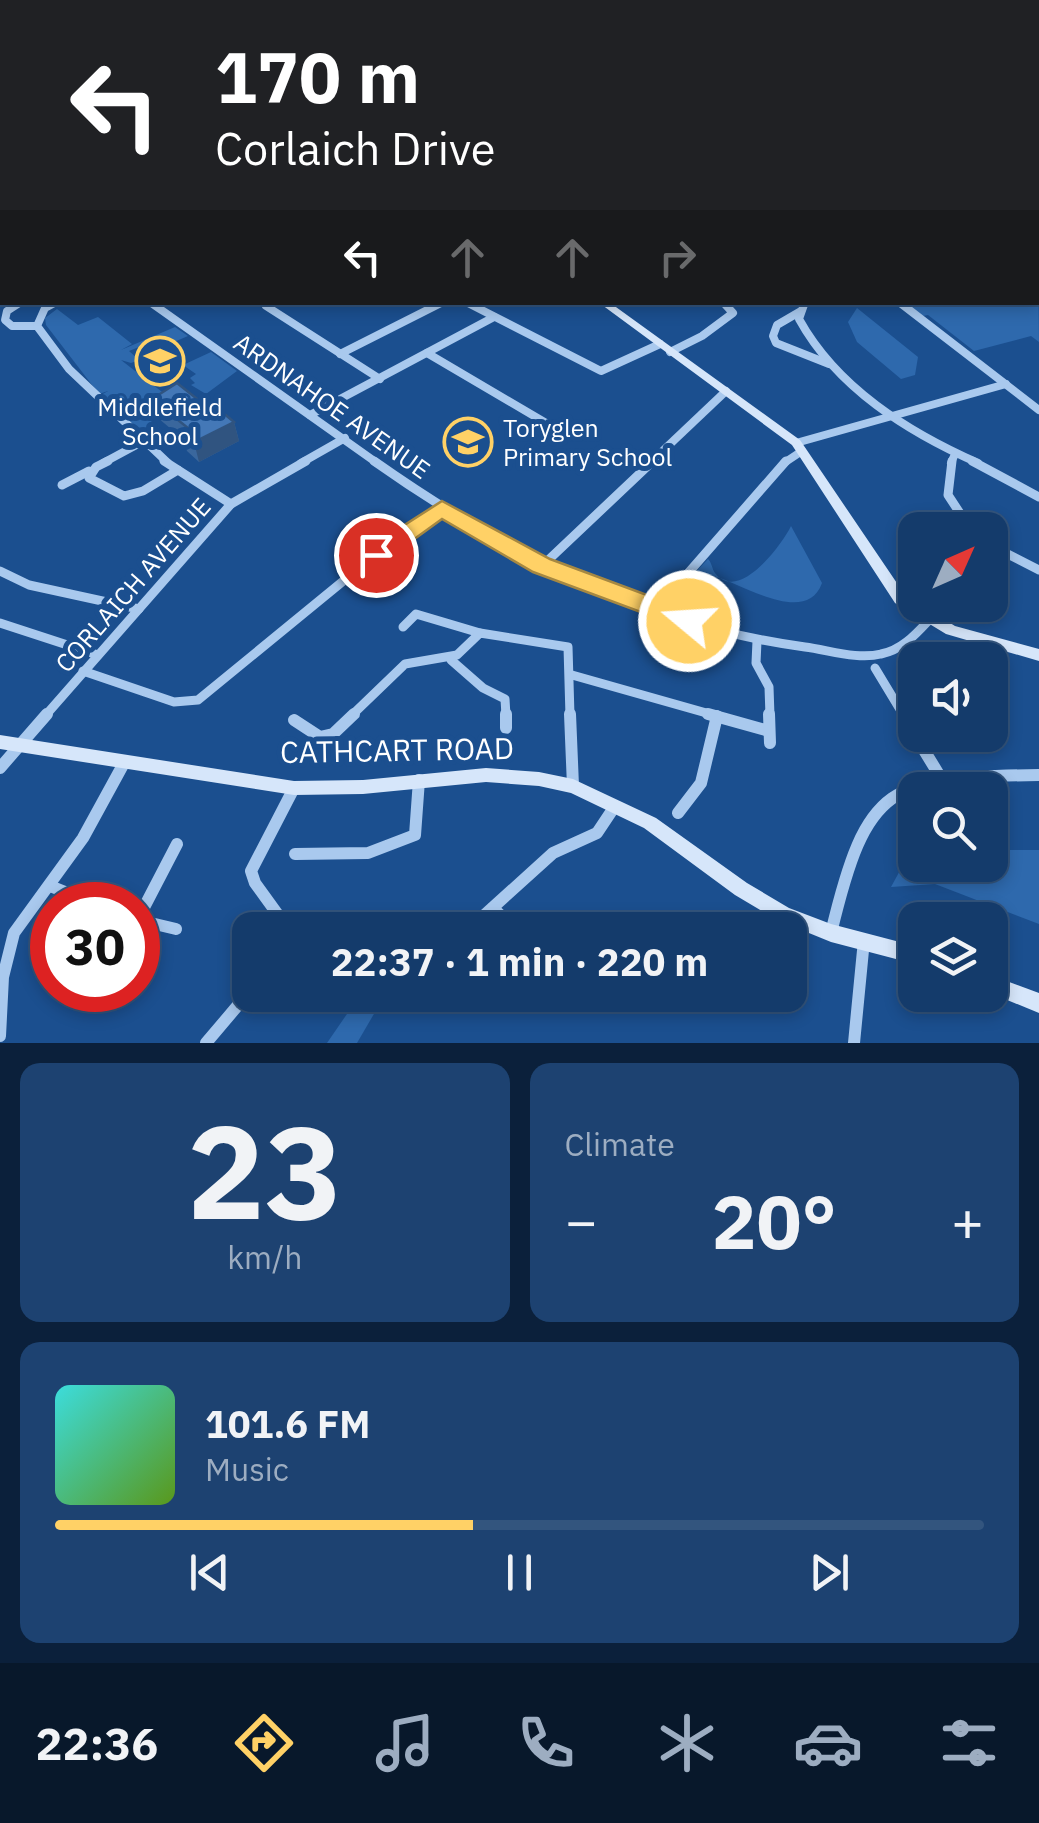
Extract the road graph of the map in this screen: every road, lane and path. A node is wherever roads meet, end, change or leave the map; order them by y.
1 (16, 305) edge
2 (50, 305) edge
3 (154, 305) edge
4 (266, 305) edge
5 (437, 305) edge
6 (472, 305) edge
7 (606, 305) edge
8 (726, 305) edge
9 (903, 305) edge
10 (803, 307) edge
11 (494, 317) junction
12 (37, 326) junction
13 (665, 348) junction
14 (340, 354) junction
15 (426, 354) junction
16 (832, 365) junction
17 (380, 378) junction
18 (1006, 384) junction
19 (726, 391) junction
20 (1039, 410) edge
21 (310, 416) junction
22 (891, 417) junction
23 (546, 423) dead end
24 (345, 438) junction
25 (142, 442) junction
26 (799, 447) junction
27 (955, 454) junction
28 (91, 470) junction
29 (178, 470) junction
30 (62, 485) dead end
31 (1039, 496) edge
32 (231, 504) junction
33 (442, 509) junction
34 (958, 512) edge
35 (1008, 554) edge
36 (542, 566) junction
37 (1039, 570) edge
38 (0, 572) edge
39 (898, 595) edge
40 (139, 609) junction
41 (655, 611) junction
42 (927, 622) edge
43 (936, 622) edge
44 (0, 624) edge
45 (403, 627) dead end
46 (480, 633) junction
47 (756, 641) junction
48 (568, 647) joint
49 (98, 655) junction
50 (1039, 655) edge
51 (451, 660) junction
52 (874, 668) dead end
53 (83, 671) junction
54 (572, 675) junction
55 (717, 716) junction
56 (294, 720) dead end
57 (506, 728) dead end
58 (770, 737) joint
59 (0, 742) edge
60 (18, 748) junction
61 (124, 763) junction
62 (0, 768) edge
63 (937, 772) edge
64 (1039, 775) edge
65 (1008, 776) edge
66 (419, 780) junction
67 (573, 786) junction
68 (294, 788) junction
69 (898, 791) edge
70 (616, 804) junction
71 (678, 812) dead end
72 (177, 844) dead end
73 (296, 854) dead end
74 (53, 882) edge
75 (157, 882) edge
76 (493, 908) junction
77 (30, 912) edge
78 (276, 912) edge
79 (488, 912) edge
80 (497, 912) edge
81 (160, 925) edge
82 (176, 929) dead end
83 (831, 934) junction
84 (864, 940) junction
85 (898, 950) edge
86 (1008, 991) edge
87 (1039, 1003) edge
88 (232, 1012) edge
89 (0, 1036) edge
90 (206, 1043) edge
91 (854, 1043) edge

1 - 12 street
2 - 12 street
3 - 21 street, ARDNAHOE AVENUE
4 - 14 street
5 - 14 street
6 - 11 street
7 - 13 street
8 - 13 street
9 - 18 street
10 - 16 street
10 - 16 street
11 - 13 street
11 - 15 street
12 - 25 street
13 - 19 street
14 - 17 street
15 - 17 street
15 - 23 street
16 - 22 street
17 - 21 street
18 - 20 street
18 - 22 street
19 - 26 street
19 - 36 street
21 - 24 street, ARDNAHOE AVENUE
22 - 26 street
22 - 27 street
24 - 32 street, CORLAICH AVENUE
24 - 33 street, ARDNAHOE AVENUE
25 - 28 street
25 - 29 street
26 - 39 street
26 - 41 street
27 - 31 street
27 - 34 street
28 - 29 street
28 - 30 street
29 - 32 street
32 - 40 street, CORLAICH AVENUE
33 - 36 street
33 - 53 street
35 - 37 street
36 - 41 street
38 - 40 street
40 - 49 street, CORLAICH AVENUE
41 - 47 street
42 - 47 street
43 - 50 street
44 - 49 street
45 - 46 street
46 - 48 street
46 - 51 street
47 - 58 street
48 - 54 street
49 - 53 street, CORLAICH AVENUE
51 - 56 street
51 - 57 street
52 - 63 street
53 - 60 street, CORLAICH AVENUE
54 - 55 street
54 - 67 street
55 - 58 street
55 - 71 street
59 - 60 street, CATHCART ROAD
60 - 61 street, CATHCART ROAD
60 - 62 street, CORLAICH AVENUE
61 - 68 street, CATHCART ROAD
61 - 74 street
64 - 65 street
66 - 67 street, CATHCART ROAD
66 - 68 street, CATHCART ROAD
66 - 73 street
67 - 70 street, CATHCART ROAD
68 - 78 street
69 - 83 street
70 - 76 street
70 - 83 street, CATHCART ROAD
72 - 75 street
76 - 79 street
76 - 80 street
77 - 89 street
81 - 82 street
83 - 84 street, CATHCART ROAD
84 - 85 street, CATHCART ROAD
84 - 91 street
86 - 87 street
88 - 90 street

